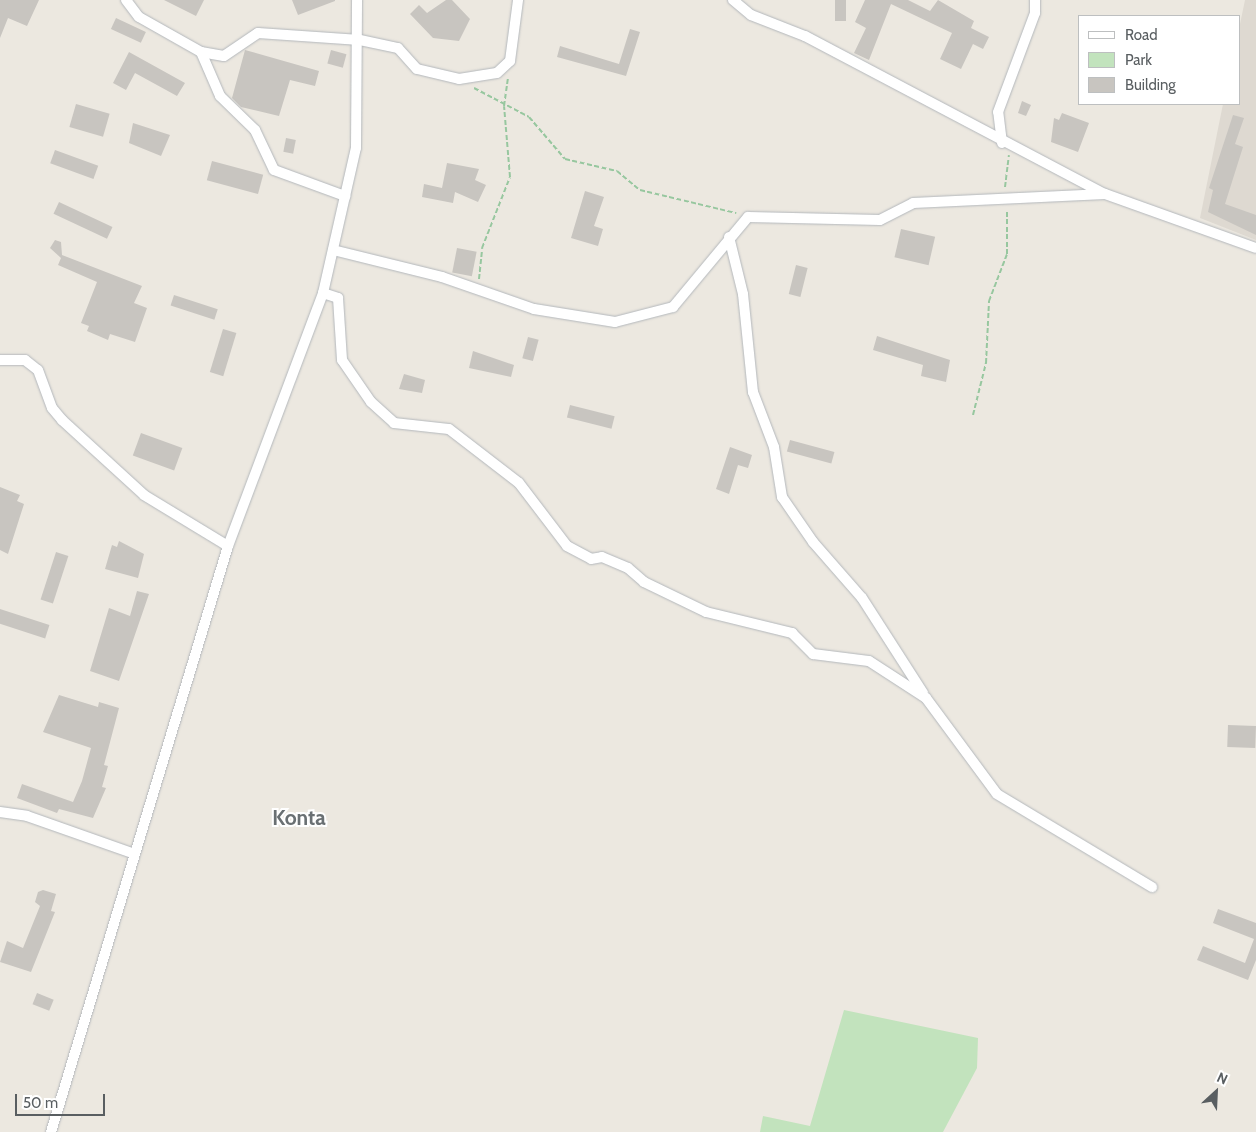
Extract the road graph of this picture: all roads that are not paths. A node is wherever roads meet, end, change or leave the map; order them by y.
1 (126, 0) edge
2 (357, 0) edge
3 (518, 0) edge
4 (732, 0) edge
5 (1035, 0) edge
6 (360, 40) junction
7 (201, 52) junction
8 (1007, 145) junction
9 (1105, 194) junction
10 (346, 196) junction
11 (729, 237) junction
12 (1256, 248) edge
13 (333, 250) junction
14 (323, 293) junction
15 (0, 360) edge
16 (228, 546) junction
17 (926, 698) junction
18 (0, 812) edge
19 (135, 854) junction
20 (1152, 887) dead end
21 (52, 1132) edge

1 - 7 street
2 - 6 street
3 - 6 street
4 - 8 street
5 - 8 street
6 - 7 street
6 - 10 street
7 - 10 street
8 - 9 street
9 - 11 street
9 - 12 street
10 - 13 street
11 - 13 street
11 - 17 street
13 - 14 street
14 - 16 street
14 - 17 street
15 - 16 street
16 - 19 street
17 - 20 street
18 - 19 street
19 - 21 street

